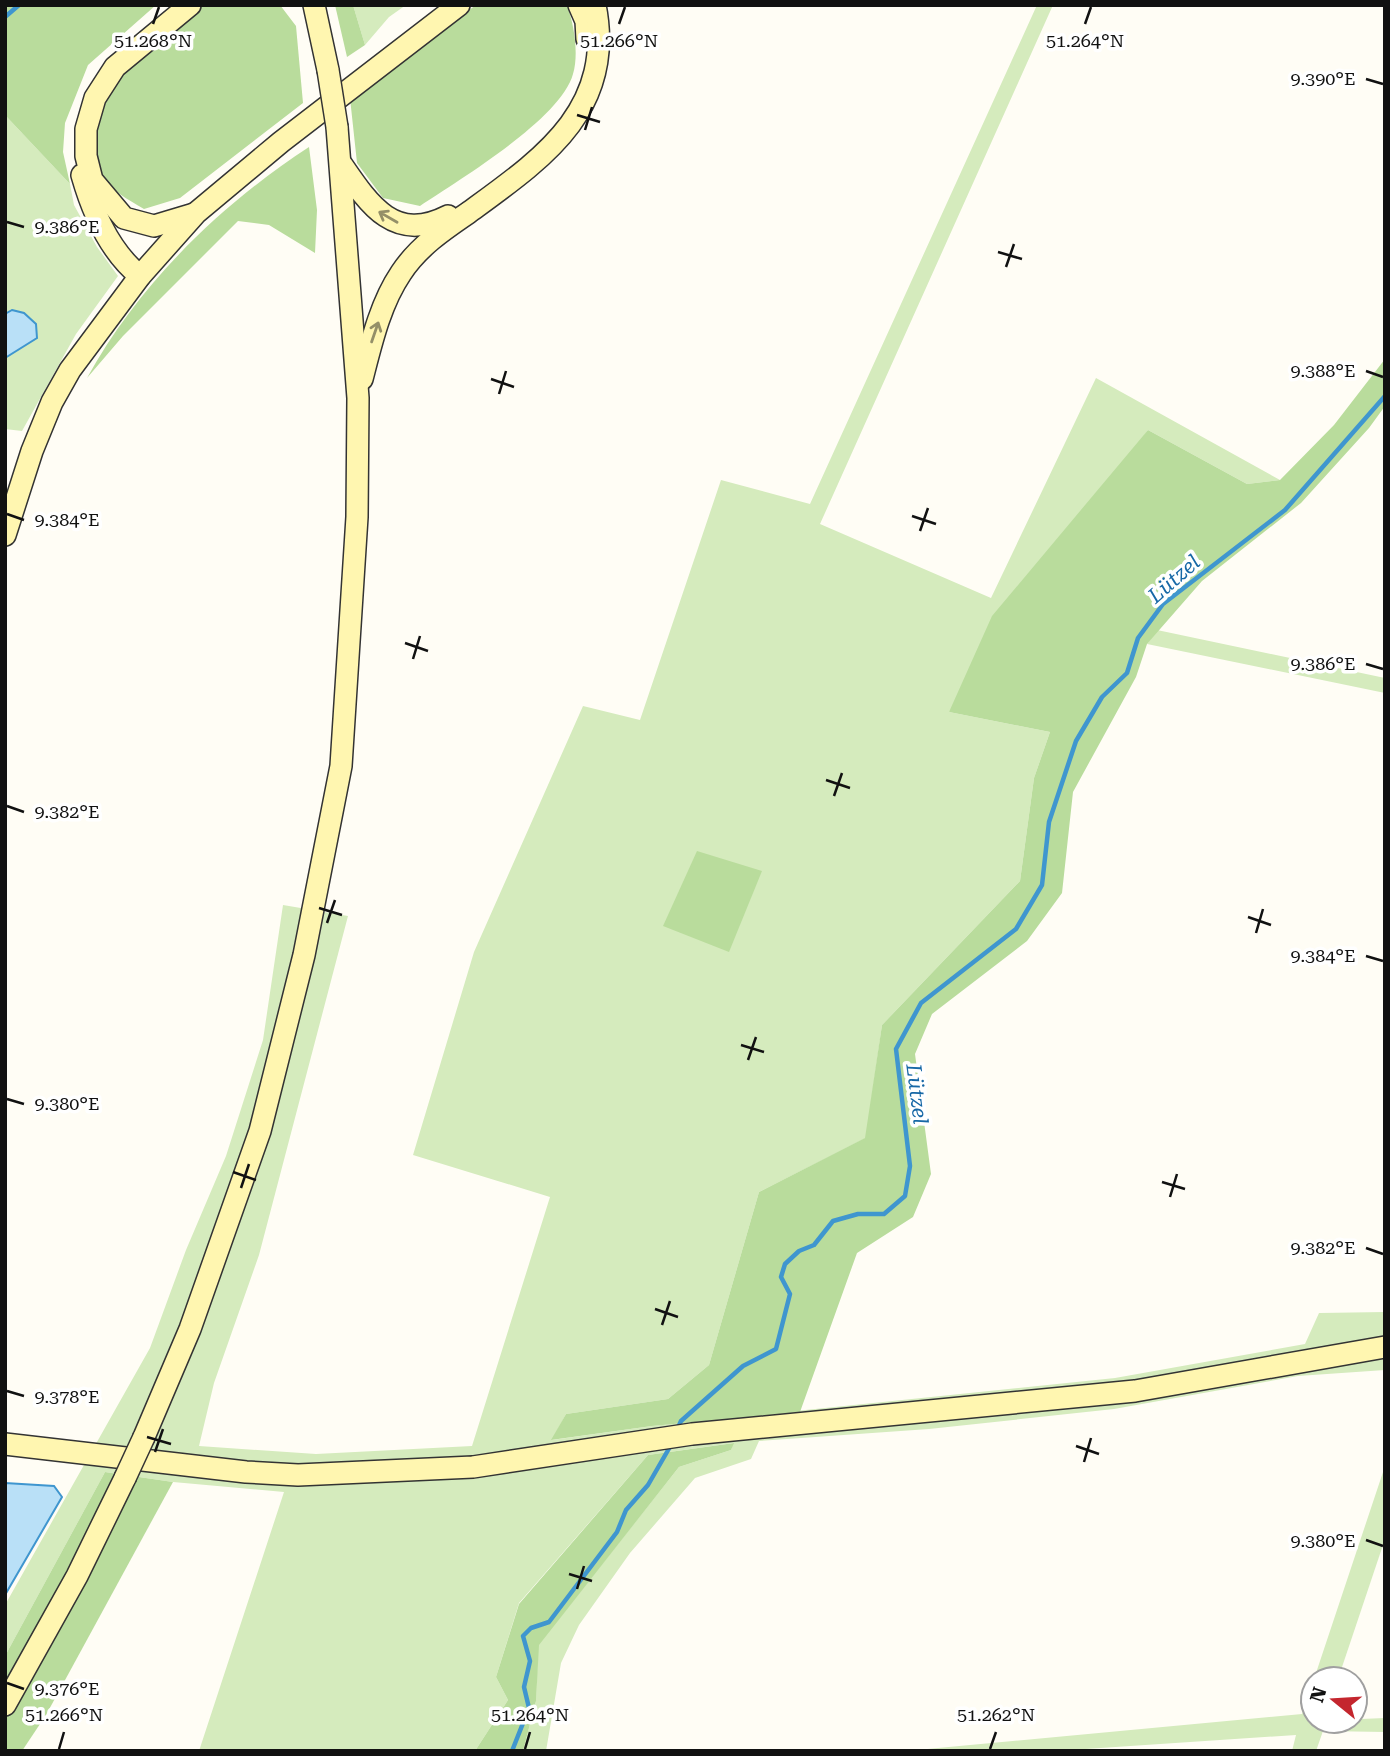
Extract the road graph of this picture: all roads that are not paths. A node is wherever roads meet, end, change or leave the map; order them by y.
1 (177, 5) edge
2 (190, 5) edge
3 (298, 5) edge
4 (314, 5) edge
5 (459, 5) edge
6 (579, 5) edge
7 (596, 5) edge
8 (319, 33) junction
9 (341, 163) junction
10 (196, 213) junction
11 (124, 218) junction
12 (145, 270) junction
13 (358, 398) junction
14 (5, 535) edge
15 (1385, 1347) edge
16 (5, 1444) edge
17 (5, 1705) edge

1 - 12 main road
2 - 11 main road
3 - 8 main road
4 - 8 main road
5 - 10 main road
6 -> 9 main road
13 -> 7 main road
8 - 9 main road, bridge
9 - 13 main road
10 - 11 main road
10 - 12 main road
11 - 12 main road
12 - 14 main road
13 - 17 main road, bridge
15 - 16 main road

